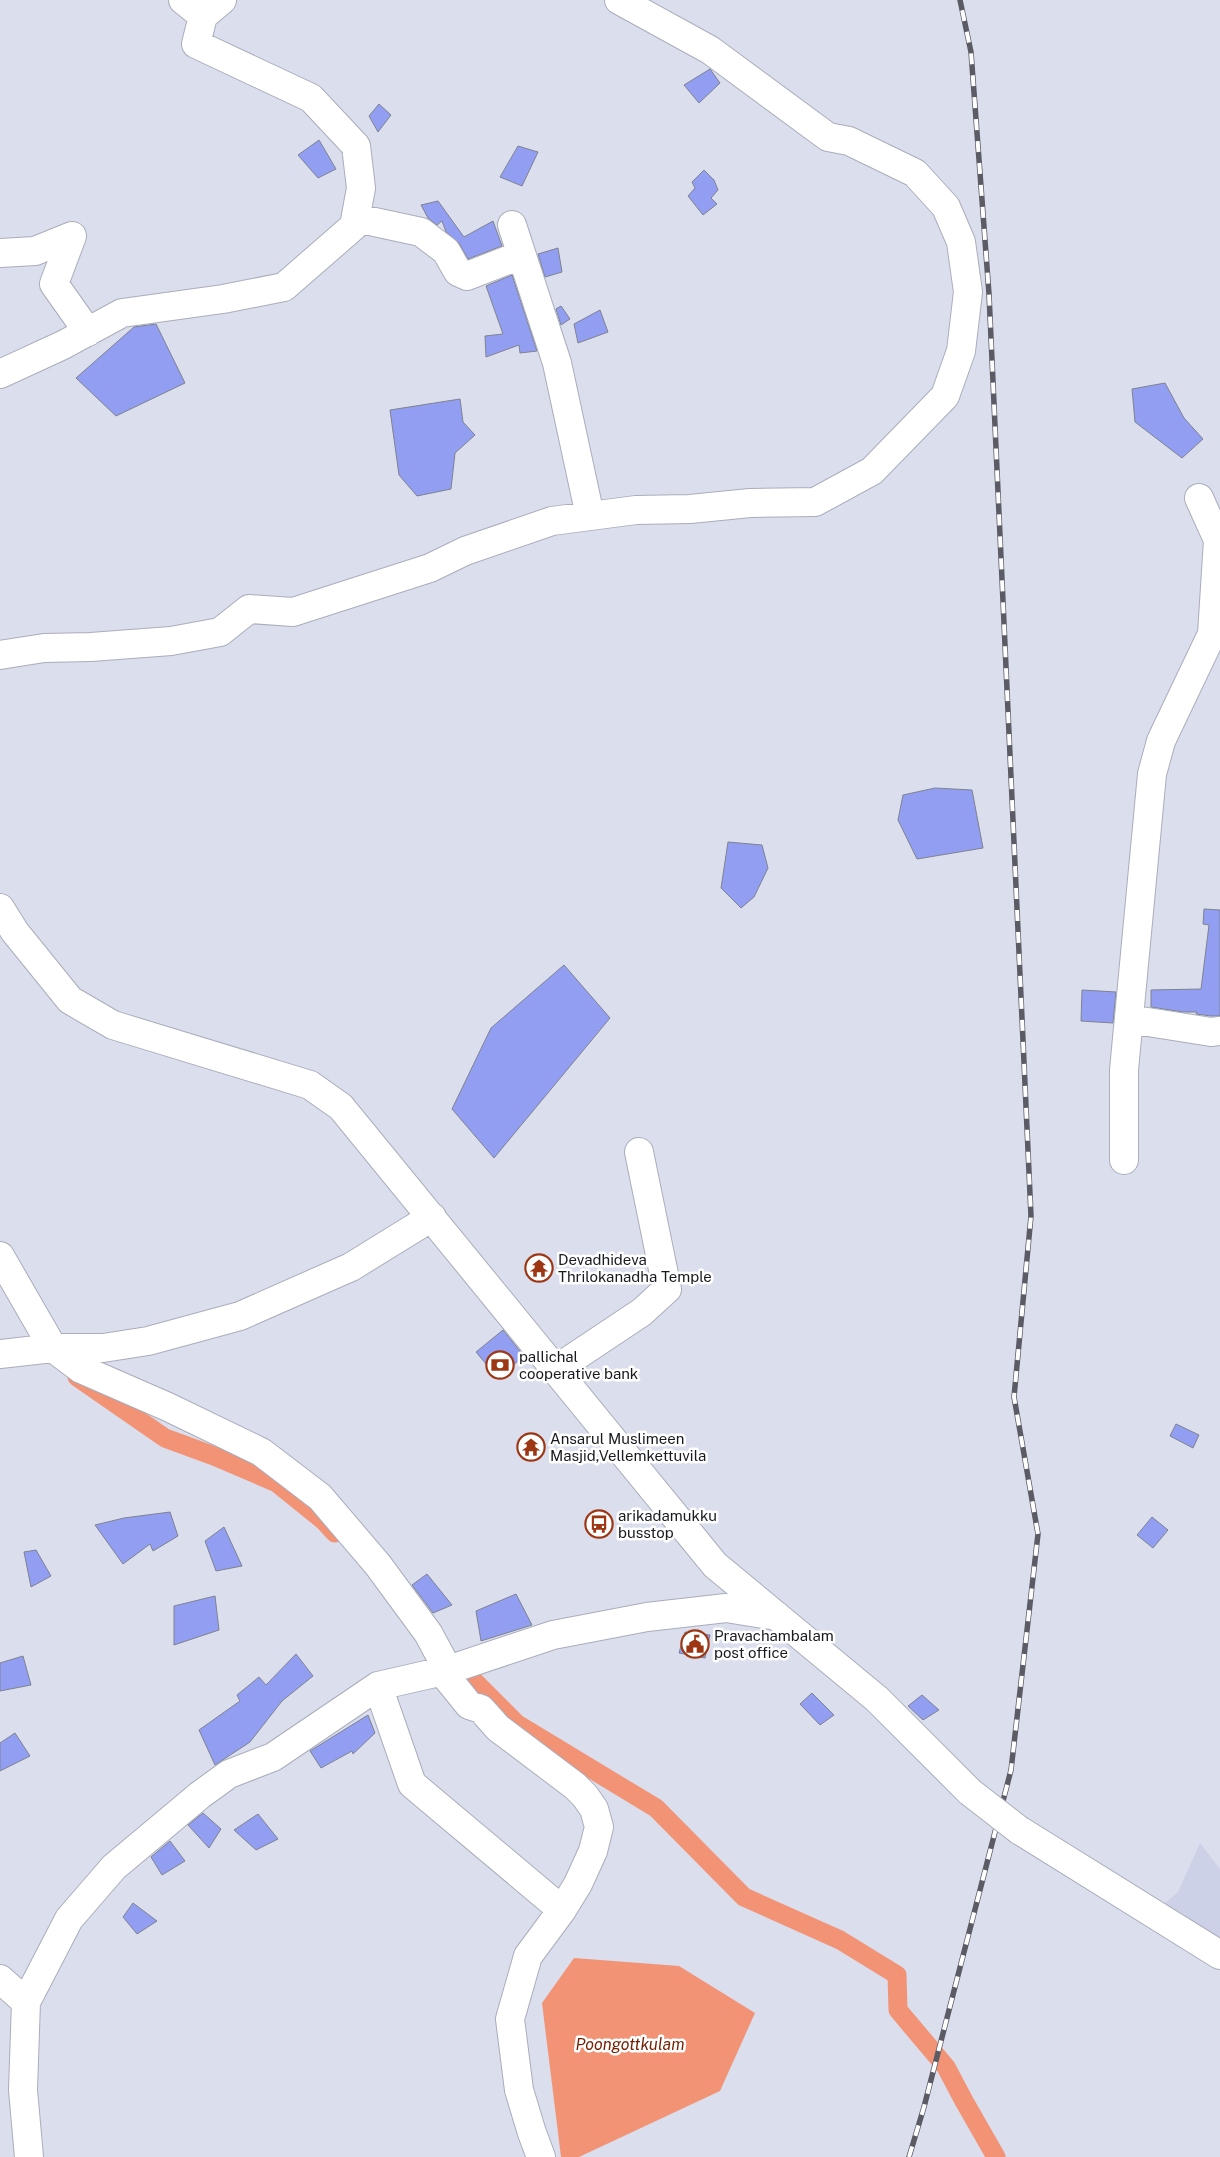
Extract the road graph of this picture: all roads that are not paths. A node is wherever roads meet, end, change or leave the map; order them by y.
1 (619, 0) edge
2 (203, 5) edge
3 (356, 218) junction
4 (512, 225) dead end
5 (0, 253) edge
6 (522, 255) junction
7 (88, 332) junction
8 (0, 374) edge
9 (1199, 498) dead end
10 (590, 516) junction
11 (1219, 554) edge
12 (0, 655) edge
13 (0, 908) edge
14 (1129, 1019) junction
15 (1220, 1031) edge
16 (639, 1152) dead end
17 (1124, 1160) dead end
18 (432, 1217) junction
19 (0, 1256) edge
20 (53, 1348) junction
21 (0, 1354) edge
22 (555, 1370) junction
23 (777, 1616) junction
24 (448, 1670) junction
25 (378, 1686) junction
26 (562, 1910) junction
27 (1220, 1956) edge
28 (0, 1979) edge
29 (26, 2002) junction
30 (29, 2157) edge
31 (541, 2157) edge

1 - 10 street
2 - 3 street
3 - 6 street
3 - 7 street
4 - 6 street
5 - 7 street
6 - 10 street
7 - 8 street
9 - 11 street
10 - 12 street
11 - 14 street
13 - 18 street
14 - 15 street
14 - 17 street
16 - 22 street
18 - 20 street
18 - 22 street
19 - 20 street
20 - 21 street
20 - 24 street
22 - 23 street
23 - 24 street
23 - 27 street, bridge
24 - 25 street
24 - 26 street
25 - 26 street
25 - 29 street
26 - 31 street
28 - 29 street
29 - 30 street

